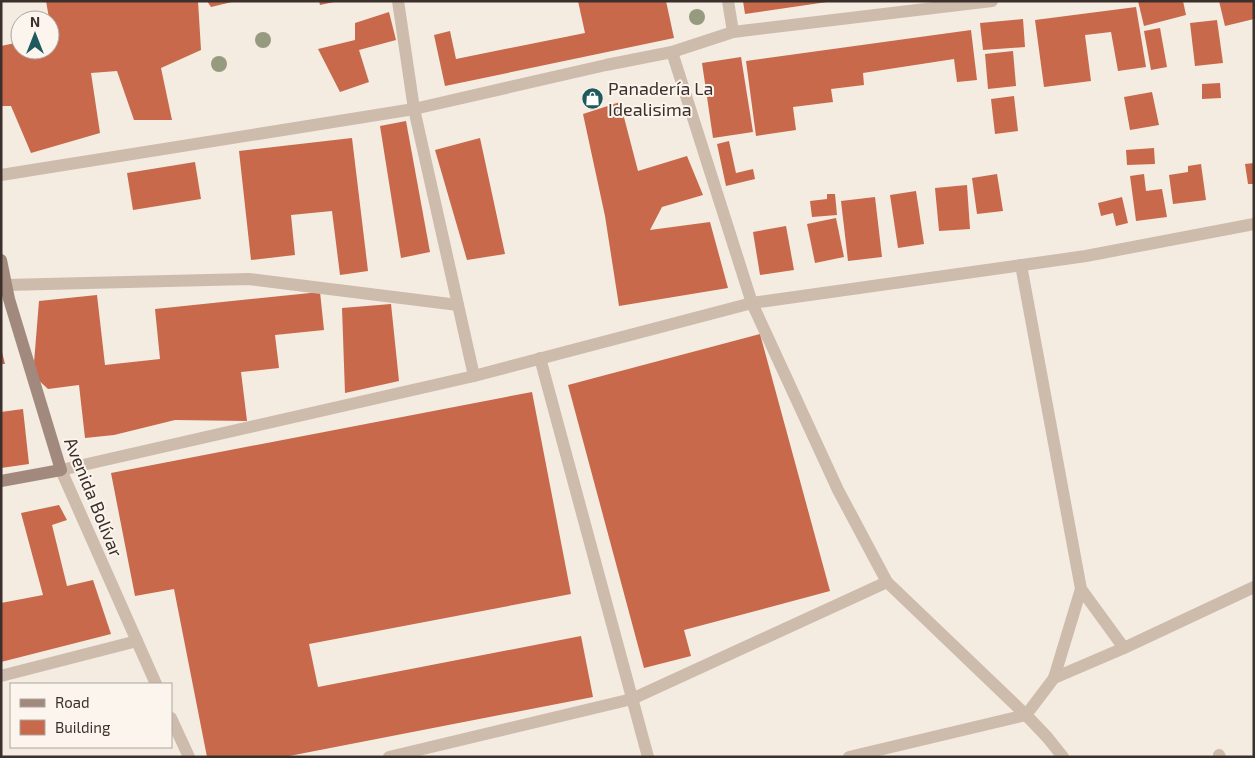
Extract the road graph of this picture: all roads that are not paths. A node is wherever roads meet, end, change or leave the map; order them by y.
1 (398, 1) edge
2 (728, 1) edge
3 (992, 1) edge
4 (733, 32) junction
5 (672, 52) junction
6 (414, 109) junction
7 (1, 175) edge
8 (1254, 224) edge
9 (1, 260) edge
10 (1021, 265) junction
11 (6, 285) junction
12 (752, 303) junction
13 (458, 305) junction
14 (540, 358) junction
15 (474, 376) junction
16 (60, 470) junction
17 (1, 481) edge
18 (887, 582) junction
19 (1254, 587) edge
20 (1081, 589) junction
21 (137, 641) junction
22 (1124, 648) junction
23 (1, 676) edge
24 (1054, 678) junction
25 (156, 683) edge
26 (632, 699) junction
27 (1026, 715) junction
28 (172, 720) edge
29 (189, 757) edge
30 (388, 757) edge
31 (648, 757) edge
32 (849, 757) edge
33 (1063, 757) edge

1 - 6 street
2 - 4 street
3 - 4 street
4 - 5 street
5 - 6 street
5 - 12 street
6 - 7 street
6 - 13 street
8 - 10 street
9 - 11 street, Avenida Bolívar
10 - 12 street
10 - 20 street
11 - 13 street
11 - 16 street, Avenida Bolívar
12 - 14 street
12 - 18 street
13 - 15 street
14 - 15 street
14 - 26 street
15 - 16 street
16 - 17 street
16 - 21 street, Avenida Bolívar
18 - 26 street
18 - 27 street
19 - 22 street
20 - 22 street
20 - 24 street
21 - 23 street
21 - 25 street, Avenida Bolívar
22 - 24 street
24 - 27 street
26 - 30 street
26 - 31 street
27 - 32 street
27 - 33 street
28 - 29 street

